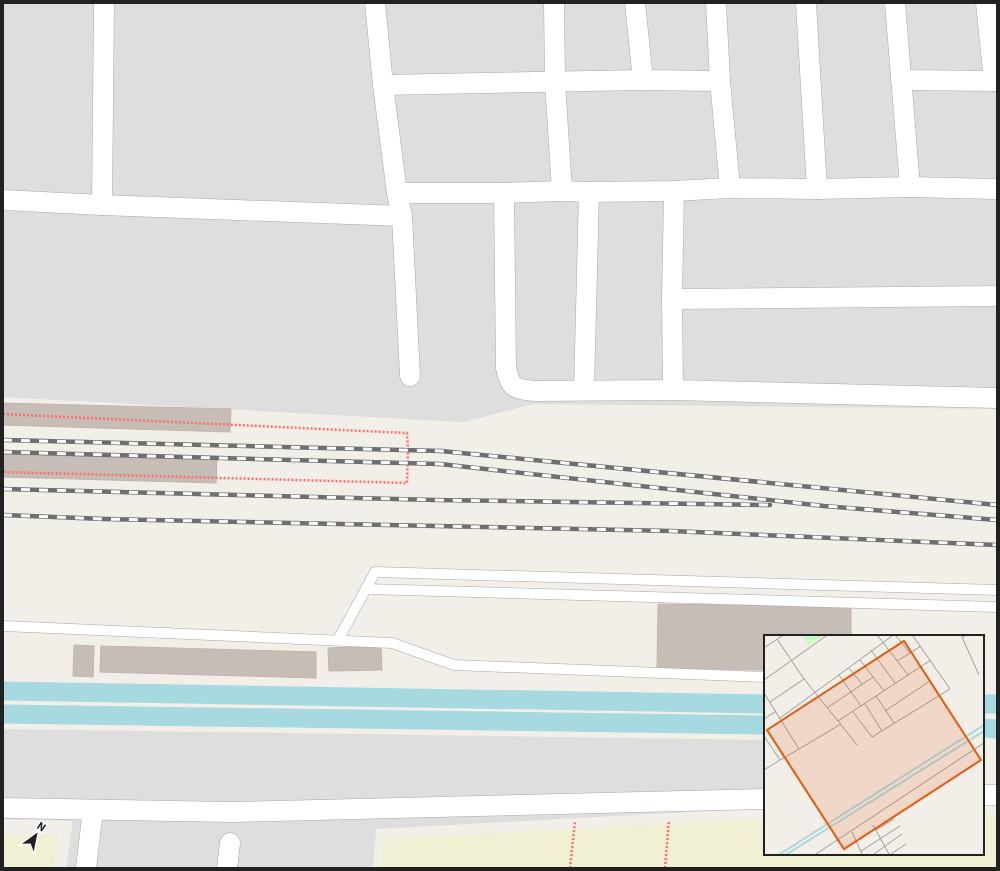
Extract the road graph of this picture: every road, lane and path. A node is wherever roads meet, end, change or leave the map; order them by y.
1 (104, 3) edge
2 (375, 3) edge
3 (554, 3) edge
4 (635, 3) edge
5 (716, 3) edge
6 (806, 3) edge
7 (895, 3) edge
8 (986, 3) edge
9 (642, 80) junction
10 (901, 80) junction
11 (995, 81) edge
12 (554, 82) junction
13 (720, 82) junction
14 (383, 85) junction
15 (910, 187) junction
16 (730, 188) junction
17 (817, 189) junction
18 (997, 189) edge
19 (562, 191) junction
20 (674, 191) junction
21 (589, 192) junction
22 (397, 193) junction
23 (504, 194) junction
24 (3, 200) edge
25 (102, 205) junction
26 (402, 216) junction
27 (997, 296) edge
28 (672, 299) junction
29 (410, 376) dead end
30 (584, 390) junction
31 (673, 390) junction
32 (997, 398) edge
33 (3, 414) edge
34 (3, 472) edge
35 (366, 589) junction
36 (997, 590) edge
37 (997, 608) edge
38 (3, 626) edge
39 (338, 640) junction
40 (764, 677) edge
41 (984, 795) edge
42 (997, 795) edge
43 (764, 799) edge
44 (670, 801) junction
45 (576, 804) junction
46 (3, 808) edge
47 (92, 823) junction
48 (230, 843) dead end
49 (86, 868) edge
50 (227, 868) edge
51 (570, 868) edge
52 (665, 868) edge

1 - 25 street
2 - 14 street
3 - 12 street
4 - 9 street
5 - 13 street
6 - 17 street
7 - 10 street
8 - 11 street
9 - 12 street
9 - 13 street
10 - 11 street
10 - 15 street
12 - 14 street
12 - 19 street
13 - 16 street
14 - 22 street
15 - 17 street
15 - 18 street
16 - 17 street
16 - 20 street
19 - 21 street
19 - 23 street
20 - 21 street
20 - 28 street
21 - 30 street
22 - 23 street
22 - 26 street
23 - 30 street
24 - 25 street
25 - 26 street
26 - 29 street
27 - 28 street
28 - 31 street
30 - 31 street
31 - 32 street
33 - 34 path
35 - 36 lane
35 - 37 lane
35 - 39 lane
38 - 39 lane
39 - 40 lane
41 - 42 street
43 - 44 street
44 - 45 street
44 - 52 path
45 - 47 street
45 - 51 path
46 - 47 street
47 - 49 street
48 - 50 street

